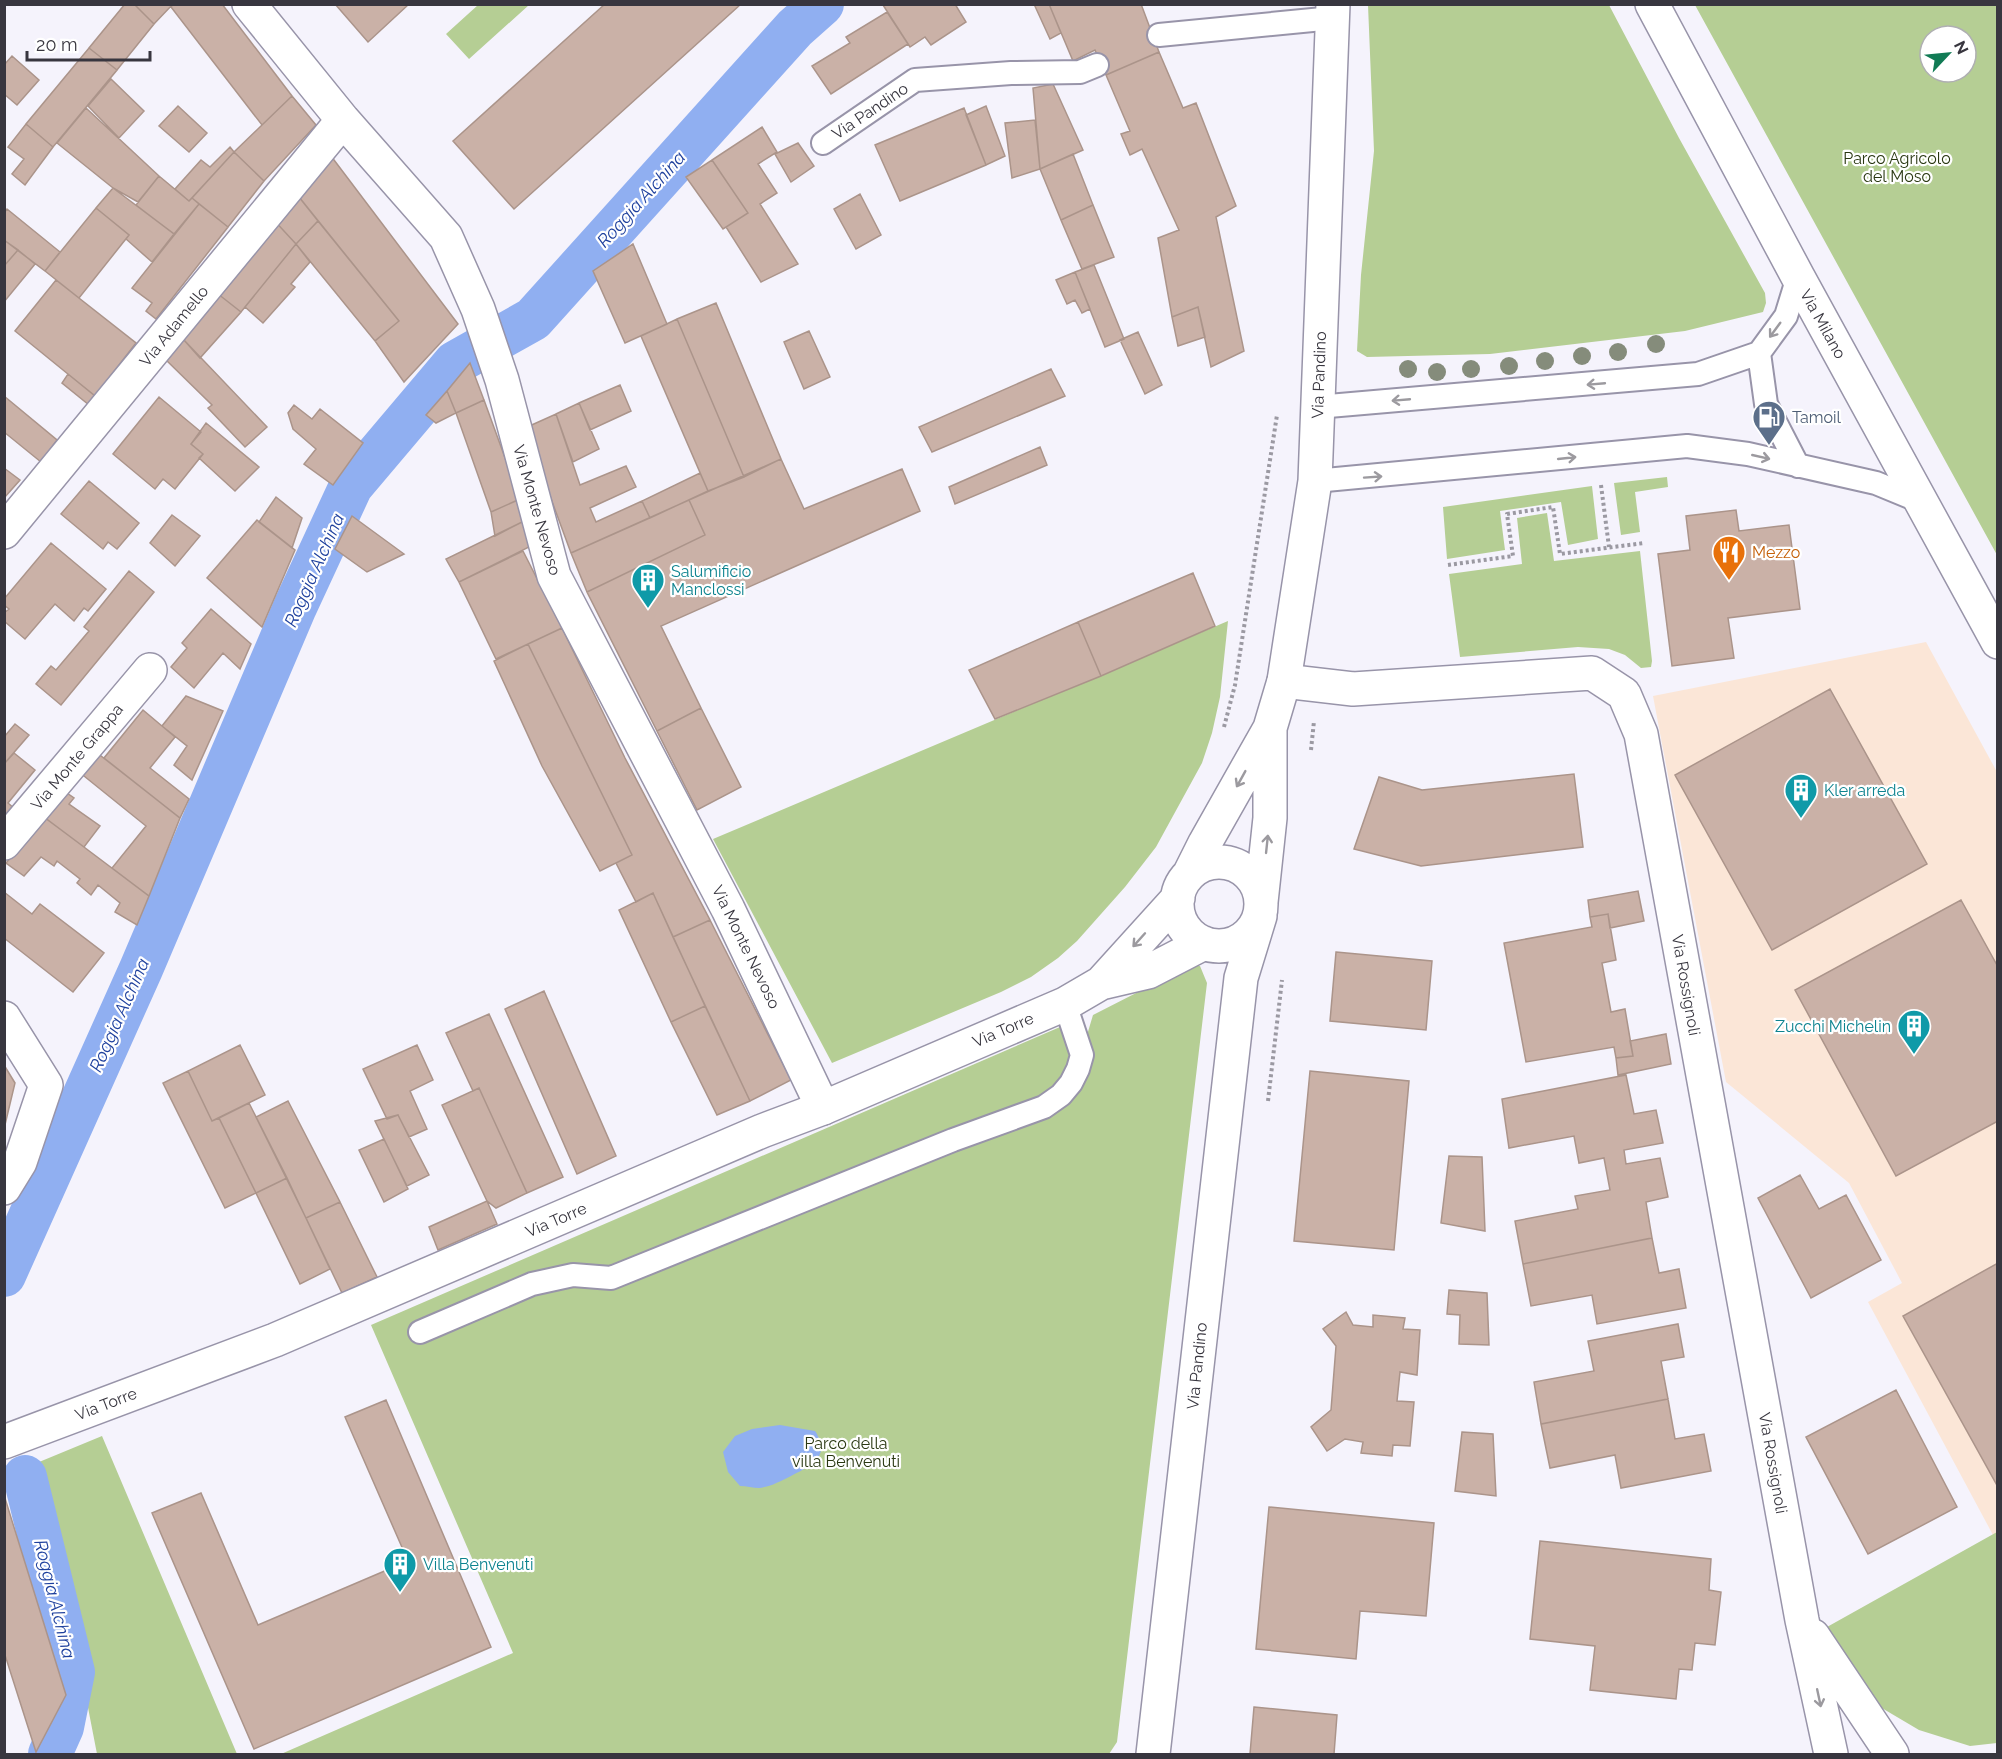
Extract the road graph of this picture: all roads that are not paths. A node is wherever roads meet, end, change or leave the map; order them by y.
1 (249, 4) edge
2 (1652, 4) edge
3 (1333, 11) edge
4 (1159, 34) dead end
5 (1097, 65) dead end
6 (343, 120) junction
7 (823, 143) dead end
8 (1798, 277) junction
9 (1759, 353) junction
10 (1317, 407) junction
11 (1798, 466) junction
12 (1315, 481) junction
13 (1922, 502) junction
14 (4, 532) edge
15 (1998, 642) edge
16 (150, 670) dead end
17 (1284, 681) junction
18 (1269, 728) junction
19 (4, 843) edge
20 (1184, 886) junction
21 (1261, 909) junction
22 (1211, 945) junction
23 (1241, 978) junction
24 (1101, 983) junction
25 (1065, 1004) junction
26 (4, 1018) edge
27 (33, 1062) junction
28 (824, 1108) junction
29 (4, 1154) edge
30 (4, 1188) edge
31 (420, 1332) dead end
32 (4, 1442) edge
33 (1802, 1620) junction
34 (1870, 1725) junction
35 (1153, 1755) edge
36 (1831, 1755) edge
37 (1892, 1755) edge
38 (1917, 1755) edge

1 - 6 street, Via Monte Nevoso
2 - 8 street, Via Milano
3 - 4 lane, Via Pandino
3 - 10 street, Via Pandino
5 - 7 lane, Via Pandino
6 - 14 street, Via Adamello
6 - 28 street, Via Monte Nevoso
8 -> 9 lane
8 - 13 street, Via Milano
9 -> 10 lane
9 - 11 lane
10 - 12 street, Via Pandino
12 -> 11 lane
11 - 13 lane
12 - 17 street, Via Pandino
13 - 15 street, Via Milano
16 - 19 street, Via Monte Grappa
17 - 18 street, Via Pandino
17 - 33 street, Via Rossignoli
18 -> 20 street, Via Pandino
21 -> 18 street, Via Pandino
20 - 21 street
20 - 22 street
20 -> 24 street, Via Torre
21 - 22 street
21 - 23 street, Via Pandino
22 - 23 street
22 - 24 street, Via Torre
23 - 35 street, Via Pandino
24 - 25 street, Via Torre
25 - 28 street, Via Torre
25 - 31 lane
26 - 27 street
27 - 29 street
27 - 30 street
28 - 32 street, Via Torre
33 - 34 street, Via Rossignoli
33 -> 36 street, Via Rossignoli
34 - 37 street, Via Rossignoli
34 - 38 street, Via Rossignoli

